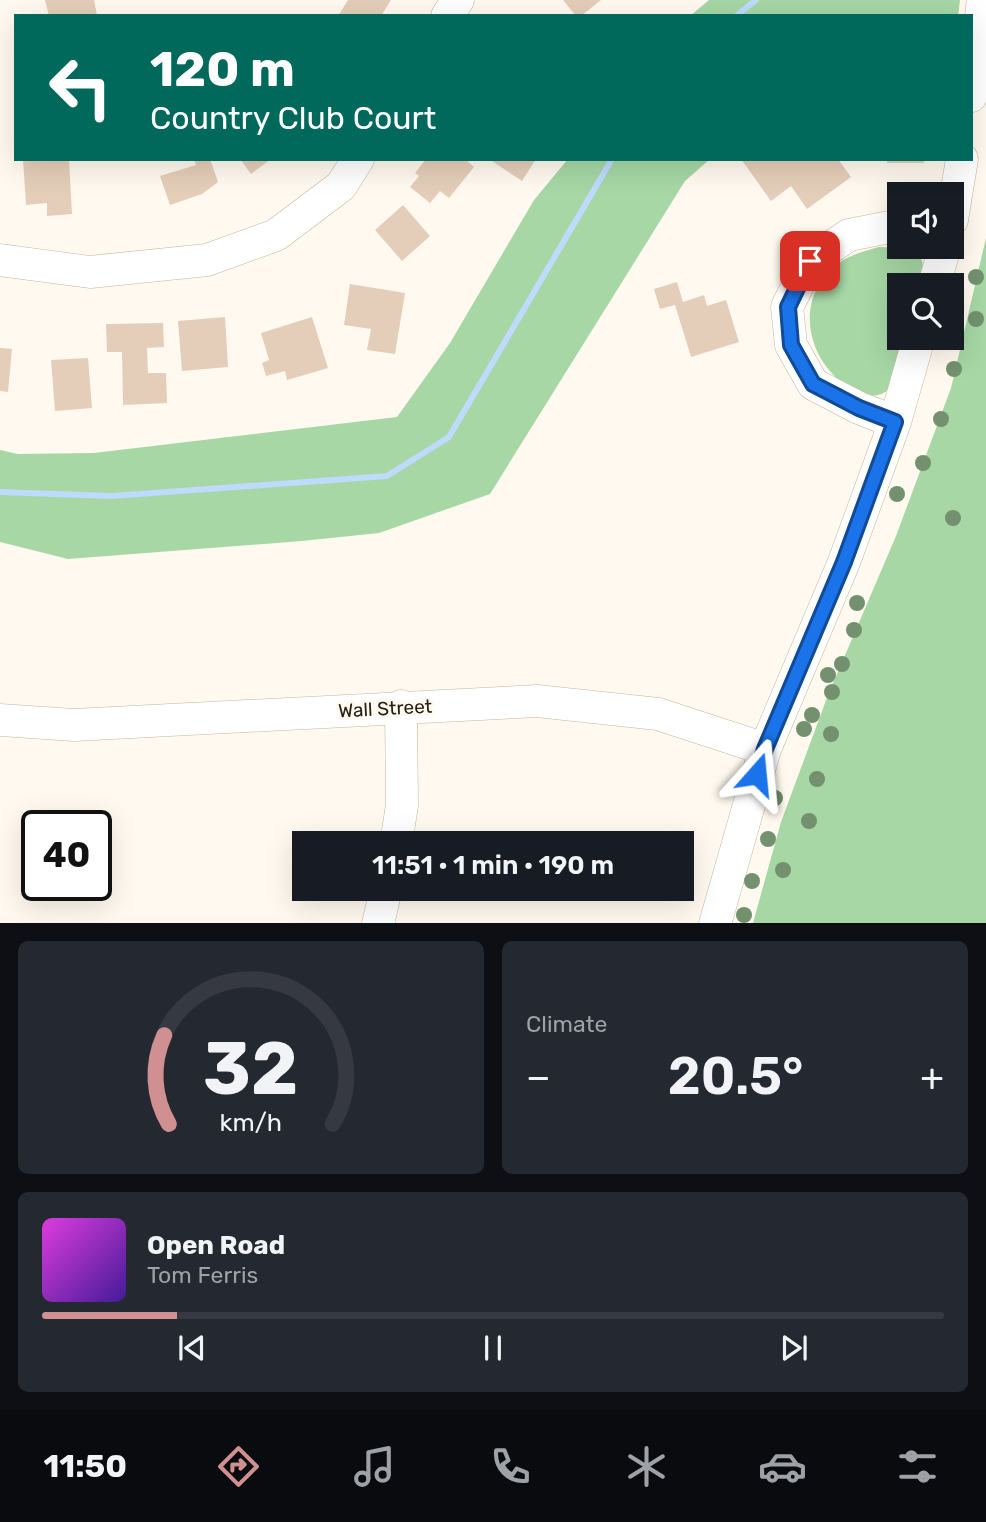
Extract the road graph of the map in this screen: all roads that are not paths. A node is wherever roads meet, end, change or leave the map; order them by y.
1 (982, 15) edge
2 (973, 86) edge
3 (357, 161) edge
4 (962, 161) edge
5 (958, 182) edge
6 (887, 228) edge
7 (0, 260) edge
8 (916, 350) edge
9 (895, 422) junction
10 (401, 706) junction
11 (0, 720) edge
12 (765, 749) junction
13 (398, 831) edge
14 (383, 901) edge
15 (378, 923) edge
16 (715, 923) edge

1 - 2 street
3 - 7 street
4 - 5 street
6 - 9 street
8 - 9 street
9 - 12 street
10 - 11 street, Wall Street
10 - 12 street, Wall Street
10 - 13 street
12 - 16 street
14 - 15 street

